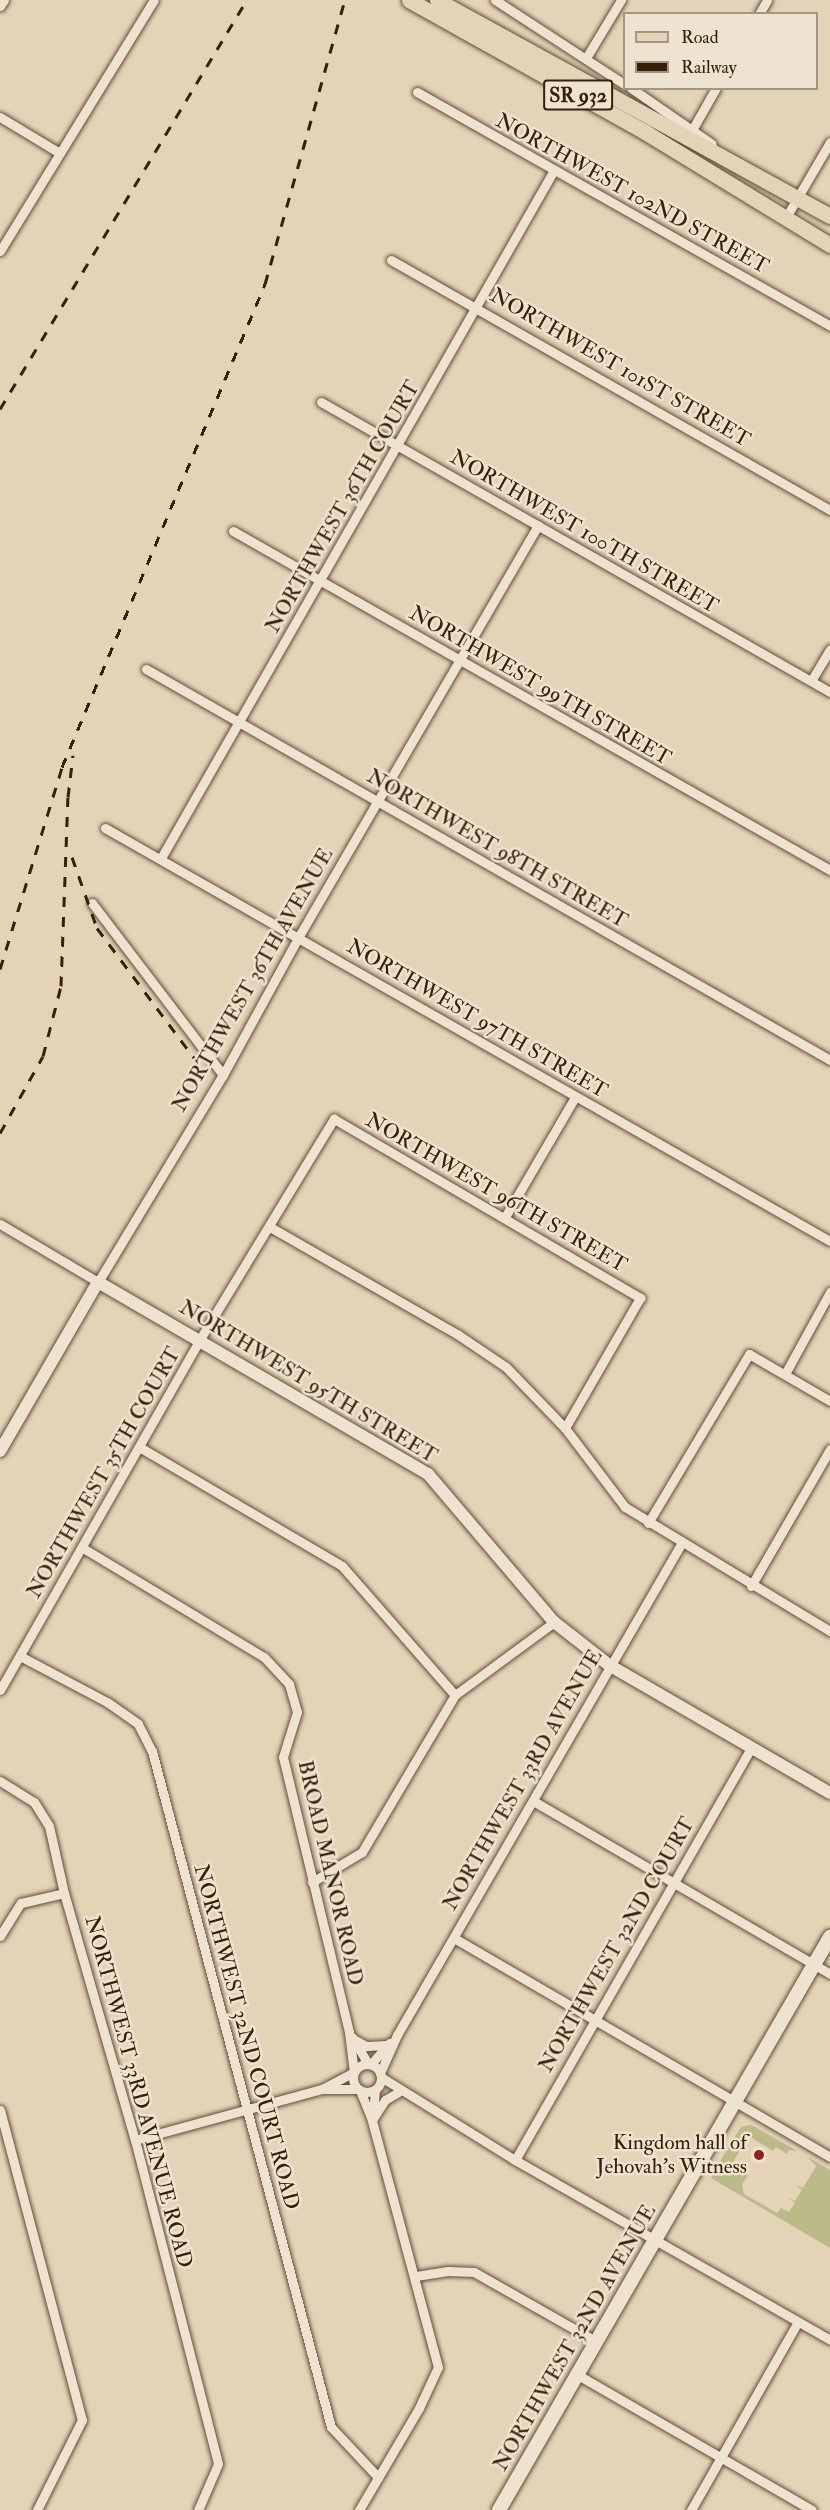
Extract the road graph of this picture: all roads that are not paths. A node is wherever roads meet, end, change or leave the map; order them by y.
1 (4, 0) edge
2 (154, 0) edge
3 (409, 0) edge
4 (437, 0) edge
5 (495, 0) edge
6 (621, 0) edge
7 (0, 6) edge
8 (586, 58) junction
9 (623, 83) edge
10 (634, 90) edge
11 (715, 90) edge
12 (417, 92) dead end
13 (0, 117) edge
14 (692, 130) junction
15 (830, 142) edge
16 (58, 152) junction
17 (744, 170) junction
18 (553, 172) junction
19 (797, 198) junction
20 (830, 216) edge
21 (785, 219) junction
22 (830, 245) edge
23 (0, 251) edge
24 (391, 260) dead end
25 (478, 307) junction
26 (830, 326) edge
27 (321, 402) dead end
28 (400, 446) junction
29 (830, 510) edge
30 (538, 525) junction
31 (233, 531) dead end
32 (320, 582) junction
33 (830, 649) edge
34 (459, 660) junction
35 (146, 669) dead end
36 (811, 681) junction
37 (830, 692) edge
38 (241, 723) junction
39 (379, 802) junction
40 (105, 828) dead end
41 (161, 858) junction
42 (830, 870) edge
43 (92, 903) dead end
44 (299, 936) junction
45 (830, 1060) edge
46 (223, 1075) junction
47 (575, 1097) junction
48 (334, 1119) joint
49 (505, 1217) junction
50 (0, 1224) edge
51 (270, 1227) junction
52 (830, 1241) edge
53 (98, 1282) junction
54 (830, 1292) edge
55 (200, 1339) junction
56 (785, 1374) junction
57 (830, 1401) edge
58 (565, 1428) junction
59 (141, 1448) junction
60 (830, 1449) edge
61 (0, 1451) edge
62 (648, 1523) junction
63 (681, 1544) junction
64 (83, 1548) junction
65 (751, 1586) junction
66 (554, 1622) junction
67 (830, 1632) edge
68 (20, 1656) junction
69 (609, 1665) junction
70 (0, 1690) edge
71 (455, 1695) junction
72 (751, 1748) junction
73 (0, 1781) edge
74 (830, 1792) edge
75 (535, 1802) junction
76 (312, 1882) junction
77 (673, 1883) junction
78 (63, 1893) junction
79 (0, 1936) edge
80 (830, 1937) edge
81 (454, 1938) junction
82 (814, 1965) junction
83 (830, 1974) edge
84 (595, 2022) junction
85 (397, 2035) junction
86 (352, 2036) junction
87 (387, 2045) junction
88 (369, 2064) junction
89 (354, 2071) junction
90 (381, 2075) junction
91 (322, 2089) junction
92 (376, 2089) junction
93 (358, 2090) junction
94 (400, 2091) junction
95 (735, 2102) junction
96 (0, 2110) edge
97 (248, 2112) junction
98 (372, 2120) junction
99 (135, 2140) junction
100 (830, 2157) edge
101 (514, 2160) junction
102 (655, 2241) junction
103 (416, 2276) junction
104 (798, 2322) junction
105 (830, 2340) edge
106 (597, 2342) junction
107 (578, 2375) junction
108 (722, 2458) junction
109 (378, 2477) junction
110 (37, 2510) edge
111 (198, 2510) edge
112 (359, 2510) edge
113 (499, 2510) edge
114 (691, 2510) edge
115 (812, 2510) edge

1 - 7 street
2 - 16 street
3 - 21 main road, SR 932
4 - 17 main road, SR 932
5 - 8 street
6 - 8 street
8 - 9 street
10 - 14 street
11 - 14 street
12 - 18 street, NORTHWEST 102ND STREET
13 - 16 street
14 - 17 street
15 - 19 street
16 - 23 street
17 - 19 main road, SR 932
18 - 25 street, NORTHWEST 36TH COURT
18 - 26 street, NORTHWEST 102ND STREET
19 - 20 main road, SR 932
19 - 21 street
21 - 22 main road, SR 932
24 - 25 street, NORTHWEST 101ST STREET
25 - 28 street, NORTHWEST 36TH COURT
25 - 29 street, NORTHWEST 101ST STREET
27 - 28 street, NORTHWEST 100TH STREET
28 - 30 street, NORTHWEST 100TH STREET
28 - 32 street, NORTHWEST 36TH COURT
30 - 34 street, NORTHWEST 36TH AVENUE
30 - 36 street, NORTHWEST 100TH STREET
31 - 32 street, NORTHWEST 99TH STREET
32 - 34 street, NORTHWEST 99TH STREET
32 - 38 street, NORTHWEST 36TH COURT
33 - 36 street
34 - 39 street, NORTHWEST 36TH AVENUE
34 - 42 street, NORTHWEST 99TH STREET
35 - 38 street, NORTHWEST 98TH STREET
36 - 37 street, NORTHWEST 100TH STREET
38 - 39 street, NORTHWEST 98TH STREET
38 - 41 street, NORTHWEST 36TH COURT
39 - 44 street, NORTHWEST 36TH AVENUE
39 - 45 street, NORTHWEST 98TH STREET
40 - 41 street, NORTHWEST 97TH STREET
41 - 44 street, NORTHWEST 97TH STREET
43 - 46 street
44 - 46 street, NORTHWEST 36TH AVENUE
44 - 47 street, NORTHWEST 97TH STREET
46 - 53 street, NORTHWEST 36TH AVENUE
47 - 49 street
47 - 52 street, NORTHWEST 97TH STREET
48 - 49 street, NORTHWEST 96TH STREET
48 - 51 street, NORTHWEST 35TH COURT
49 - 58 street, NORTHWEST 96TH STREET
50 - 53 street, NORTHWEST 95TH STREET
51 - 55 street, NORTHWEST 35TH COURT
51 - 58 street
53 - 55 street, NORTHWEST 95TH STREET
53 - 61 street, NORTHWEST 36TH AVENUE
54 - 56 street
55 - 59 street, NORTHWEST 35TH COURT
55 - 66 street, NORTHWEST 95TH STREET
56 - 57 street
56 - 62 street
58 - 62 street
59 - 64 street, NORTHWEST 35TH COURT
59 - 71 street
60 - 65 street
62 - 63 street
63 - 65 street
63 - 69 street, NORTHWEST 33RD AVENUE
64 - 68 street, NORTHWEST 35TH COURT
64 - 76 street, BROAD MANOR ROAD
65 - 67 street
66 - 69 street, NORTHWEST 95TH STREET
66 - 71 street
68 - 70 street, NORTHWEST 35TH COURT
68 - 97 street, NORTHWEST 32ND COURT ROAD
69 - 72 street, NORTHWEST 95TH STREET
69 - 75 street, NORTHWEST 33RD AVENUE
71 - 76 street
72 - 74 street, NORTHWEST 95TH STREET
72 - 77 street, NORTHWEST 32ND COURT
73 - 78 street, NORTHWEST 33RD AVENUE ROAD
75 - 77 street
75 - 81 street, NORTHWEST 33RD AVENUE
76 - 86 street, BROAD MANOR ROAD
77 - 82 street
77 - 84 street, NORTHWEST 32ND COURT
78 - 79 street
78 - 99 street, NORTHWEST 33RD AVENUE ROAD
80 - 82 main road, NORTHWEST 32ND AVENUE
81 - 84 street
81 - 85 street, NORTHWEST 33RD AVENUE
82 - 83 street
82 - 95 main road, NORTHWEST 32ND AVENUE
84 - 95 street
84 - 101 street, NORTHWEST 32ND COURT
85 - 87 street, NORTHWEST 33RD AVENUE
85 - 90 street, NORTHWEST 33RD AVENUE
86 - 87 street
86 - 88 street, BROAD MANOR ROAD
86 - 89 street, BROAD MANOR ROAD
87 - 88 street, NORTHWEST 33RD AVENUE
88 - 89 street
88 - 90 street
89 - 91 street
89 - 93 street
90 - 92 street
90 - 94 street
91 - 93 street
91 - 97 street
92 - 93 street
92 - 94 street
92 - 98 street
93 - 98 street
94 - 98 street
94 - 101 street
95 - 100 street
95 - 102 main road, NORTHWEST 32ND AVENUE
96 - 110 street
97 - 99 street
97 - 109 street, NORTHWEST 32ND COURT ROAD
98 - 103 street
99 - 111 street, NORTHWEST 33RD AVENUE ROAD
101 - 102 street
102 - 104 street
102 - 106 main road, NORTHWEST 32ND AVENUE
103 - 106 street
103 - 109 street
104 - 105 street
104 - 108 street
106 - 107 main road, NORTHWEST 32ND AVENUE
107 - 108 street
107 - 113 main road, NORTHWEST 32ND AVENUE
108 - 114 street
108 - 115 street
109 - 112 street

